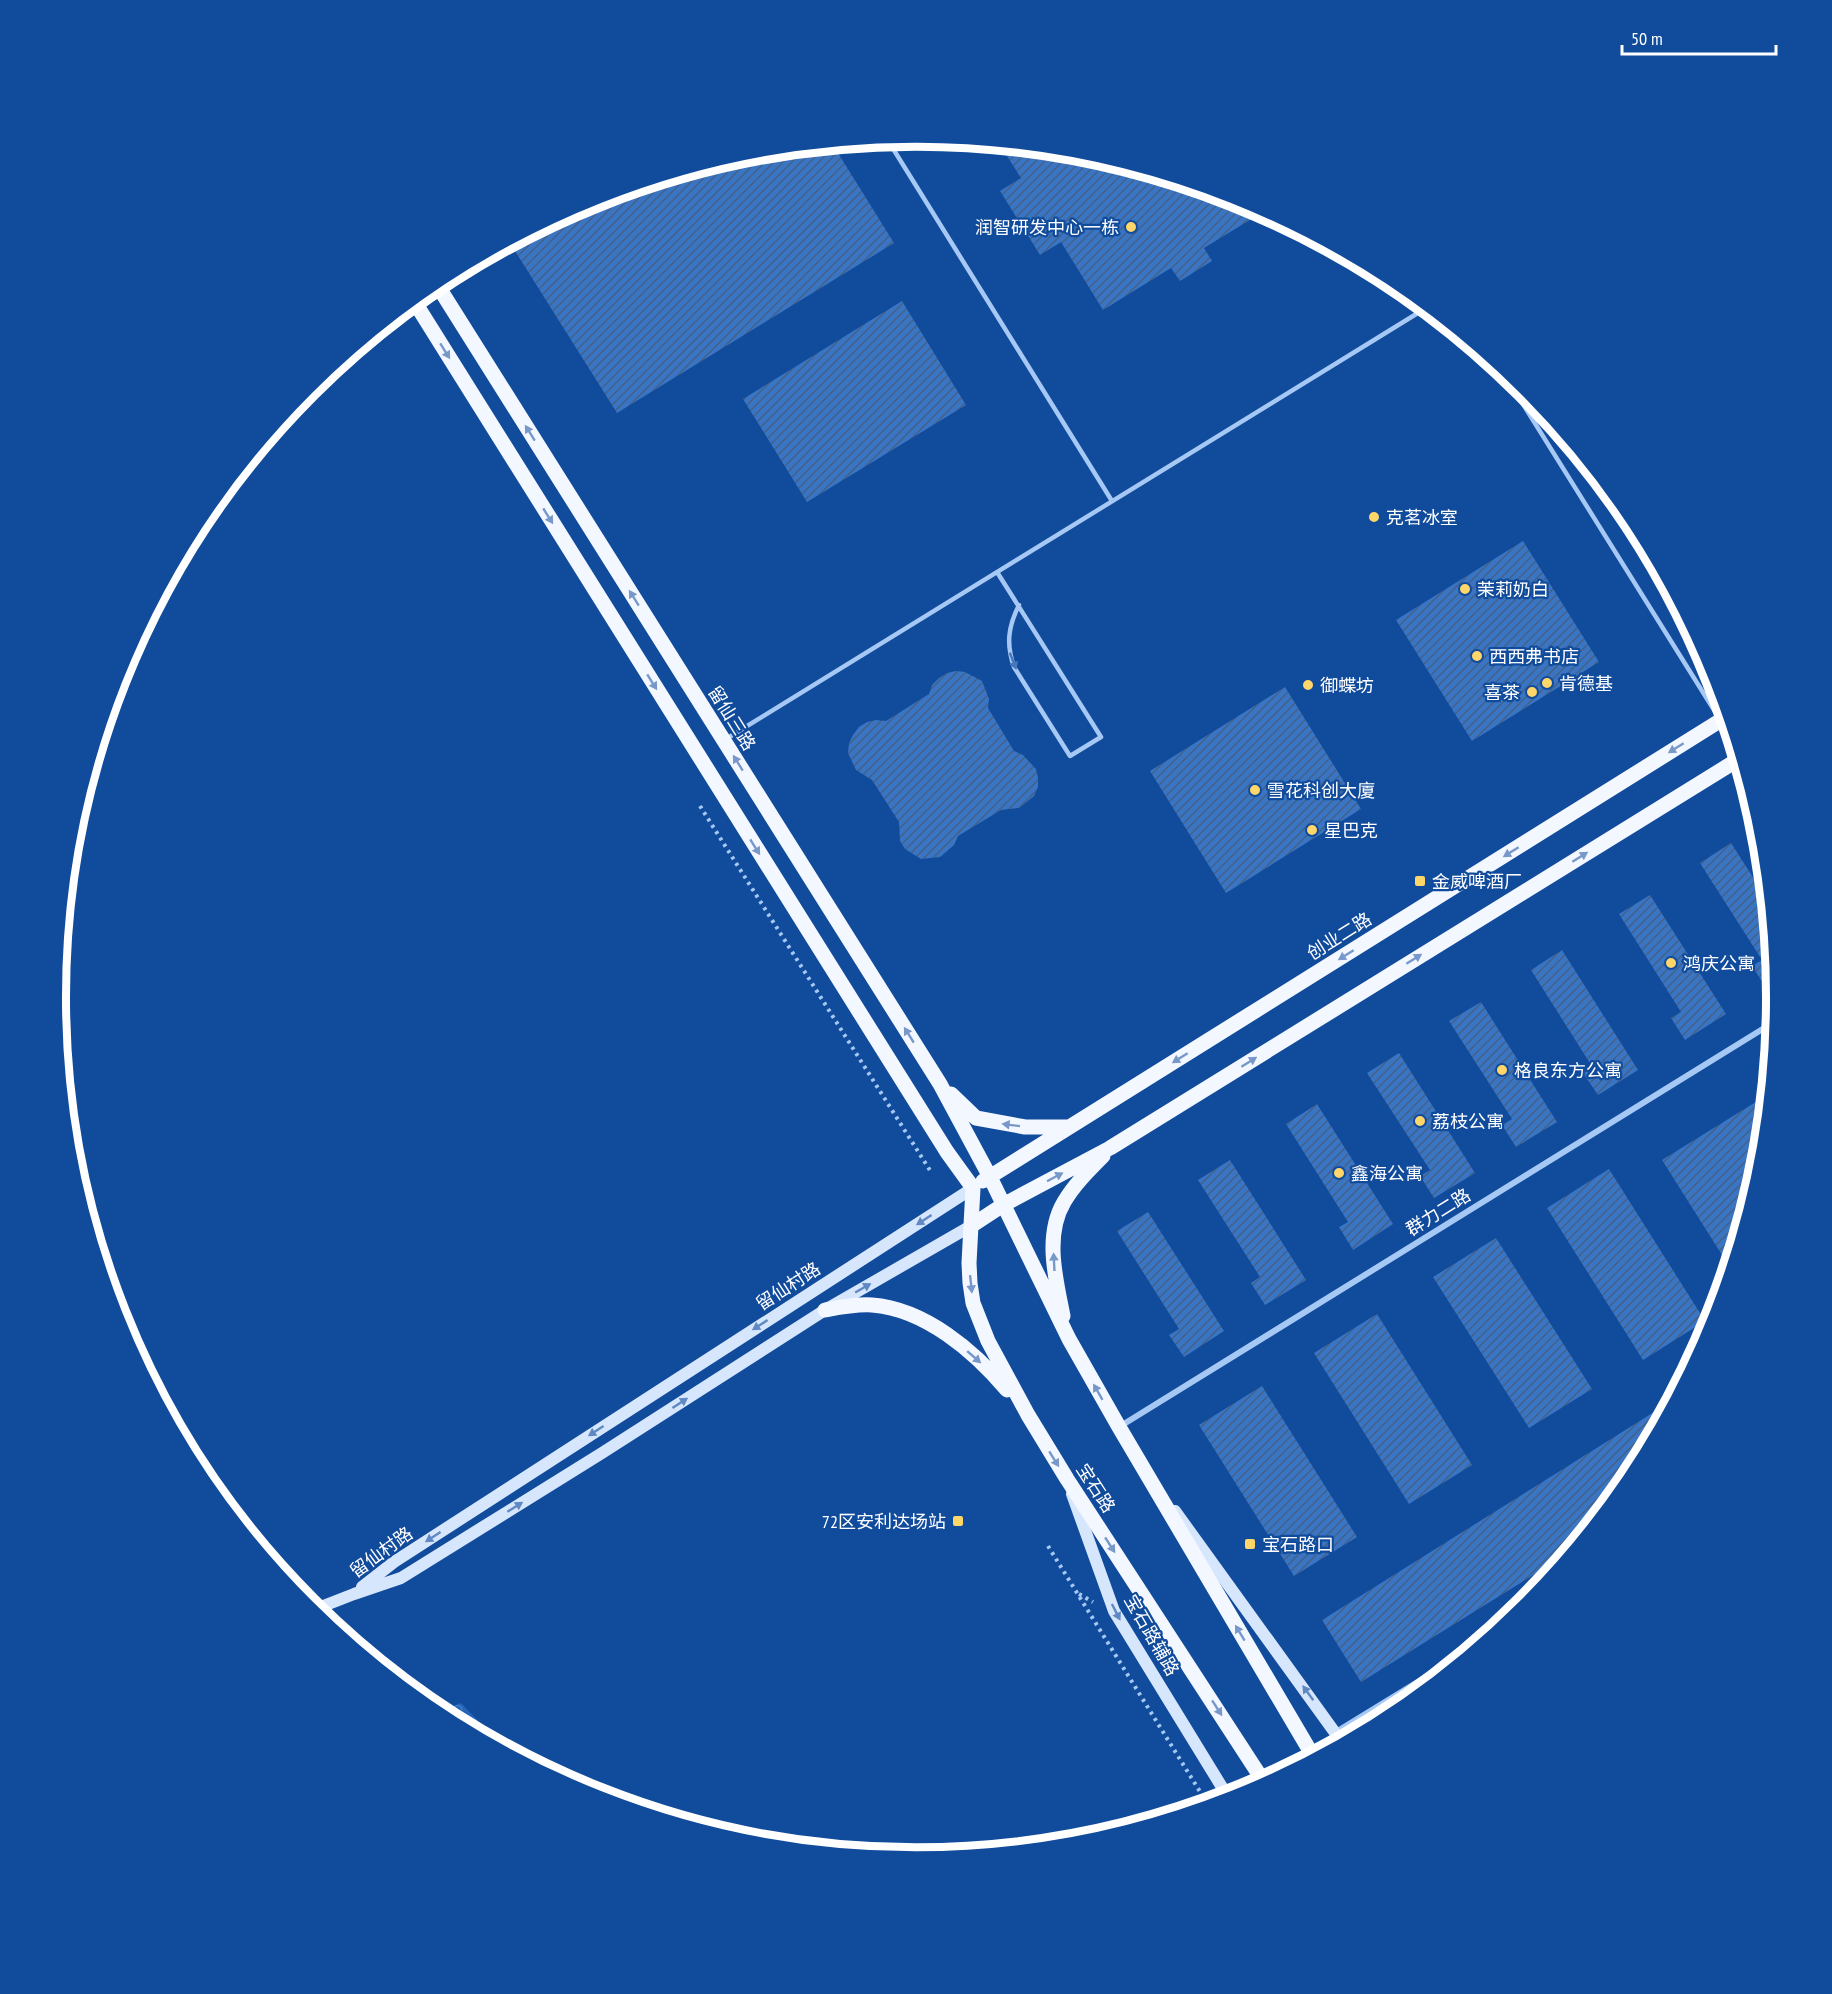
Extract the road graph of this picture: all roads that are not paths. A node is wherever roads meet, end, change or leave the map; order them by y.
1 (893, 148) edge
2 (442, 292) edge
3 (419, 309) edge
4 (1419, 313) edge
5 (1521, 400) edge
6 (1113, 501) junction
7 (997, 572) junction
8 (1018, 605) junction
9 (1713, 703) edge
10 (1720, 721) edge
11 (724, 740) junction
12 (1733, 763) edge
13 (1765, 1028) edge
14 (940, 1084) junction
15 (1069, 1127) junction
16 (1110, 1148) junction
17 (990, 1177) junction
18 (973, 1188) junction
19 (1004, 1205) junction
20 (971, 1226) junction
21 (825, 1310) junction
22 (1069, 1340) junction
23 (1028, 1415) junction
24 (1119, 1427) junction
25 (1135, 1455) junction
26 (1066, 1479) junction
27 (354, 1594) junction
28 (324, 1606) edge
29 (1422, 1679) edge
30 (1376, 1707) junction
31 (1378, 1710) edge
32 (1350, 1728) edge
33 (1338, 1735) edge
34 (1309, 1750) edge
35 (1259, 1774) edge
36 (1223, 1789) edge

1 - 6 lane
11 -> 2 main road, 留仙三路
3 -> 18 main road
4 - 6 lane
5 - 9 lane
6 - 7 lane
7 - 8 lane
7 - 11 lane
8 -> 8 lane
10 -> 15 main road, 创业二路
14 -> 11 main road, 留仙三路
16 -> 12 main road
13 - 24 street, 群力二路
15 -> 14 main road
14 - 17 main road, 留仙三路
15 - 17 main road, 创业二路
19 -> 16 main road
22 -> 16 main road
17 - 18 main road, 创业二路
17 - 19 main road, 留仙三路
18 - 20 main road, 宝石路
18 -> 27 street, 留仙村路
19 - 20 main road
19 - 22 main road, 留仙三路
21 -> 20 street, 留仙村路
20 -> 23 main road, 宝石路
21 -> 23 main road
27 -> 21 street, 留仙村路
24 -> 22 main road
23 -> 26 main road, 宝石路
24 - 25 main road
33 -> 25 street
34 -> 25 main road
26 -> 35 main road, 宝石路
26 -> 36 street, 宝石路辅路
27 - 28 street
29 - 30 street
30 - 31 lane
30 - 32 street

